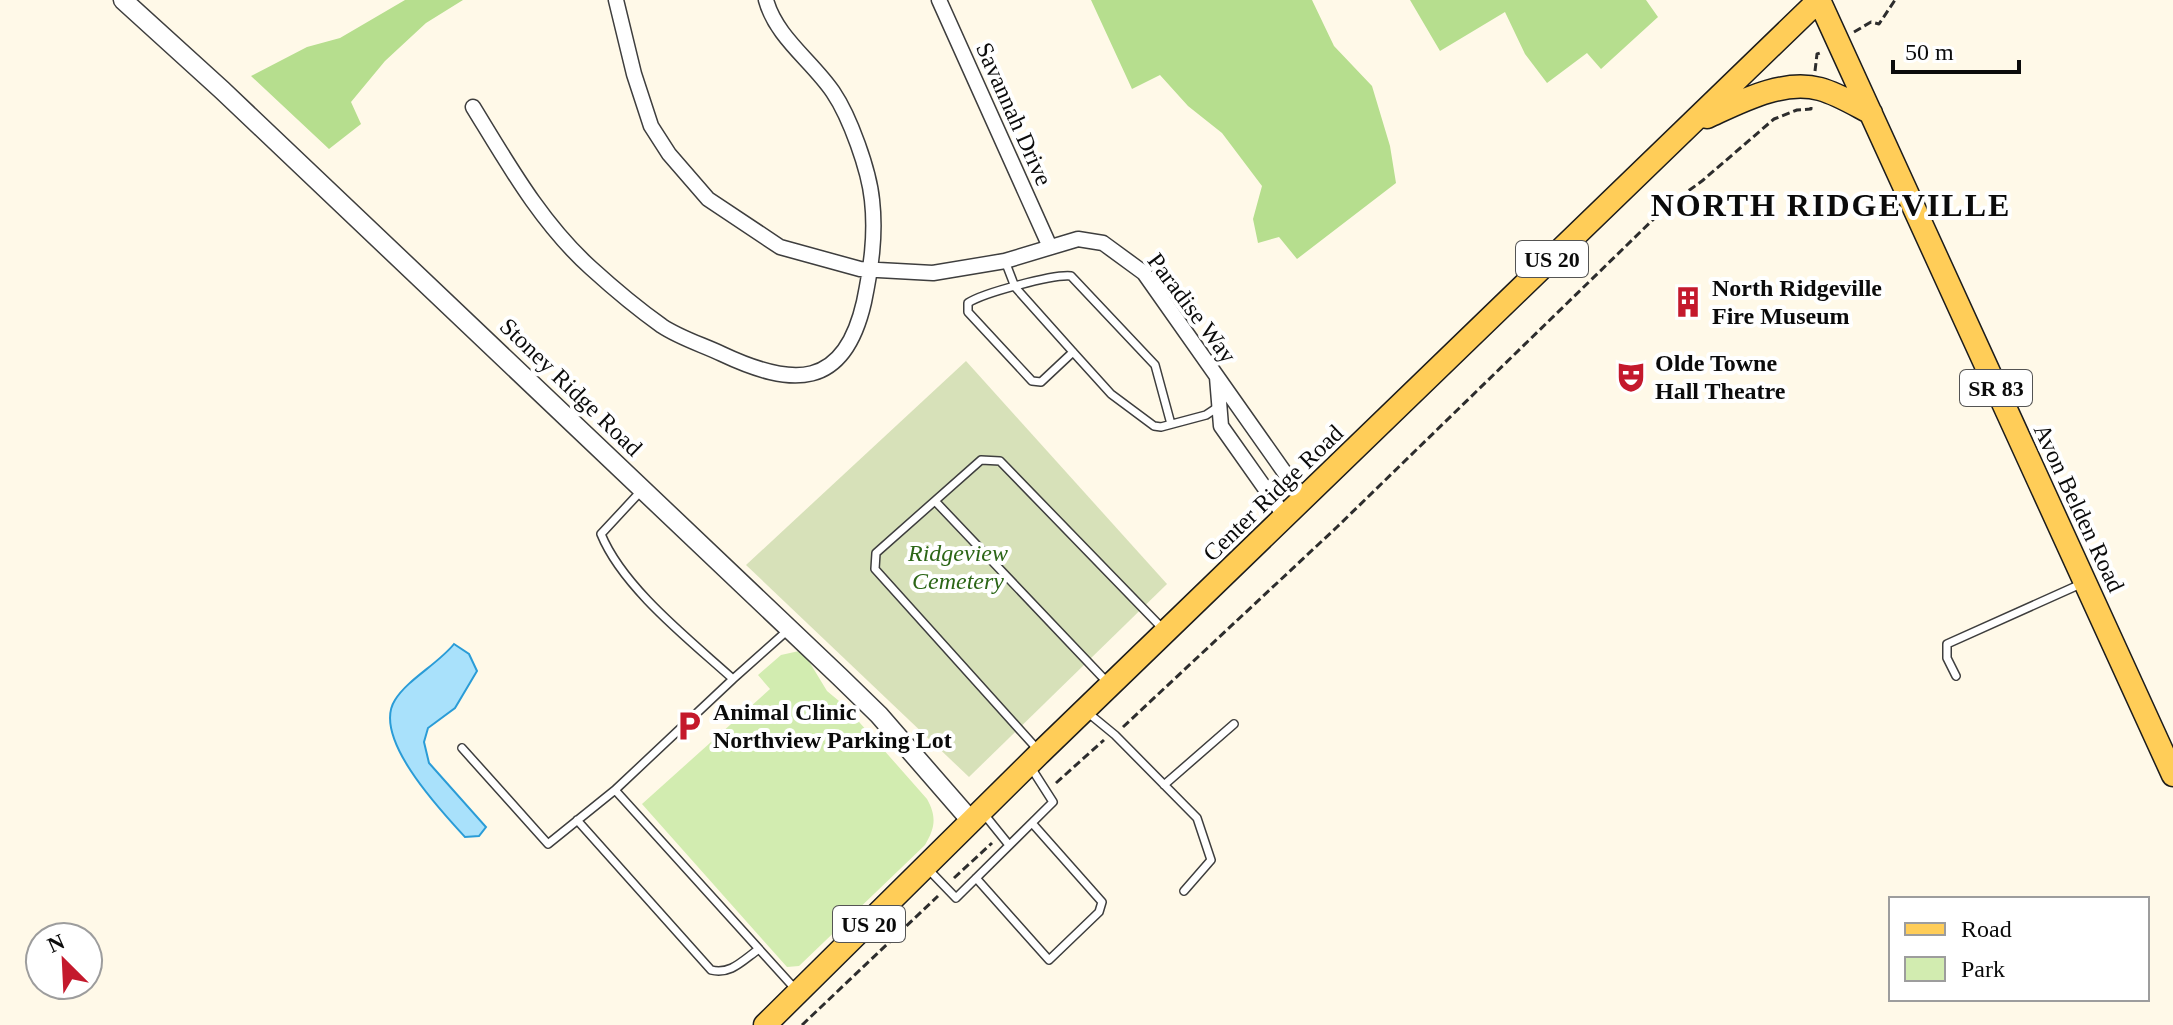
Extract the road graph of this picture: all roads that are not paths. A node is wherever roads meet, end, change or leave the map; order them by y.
1 (123, 0) edge
2 (616, 0) edge
3 (766, 0) edge
4 (939, 0) edge
5 (1819, 0) edge
6 (473, 107) dead end
7 (1871, 113) junction
8 (1691, 124) junction
9 (1050, 247) junction
10 (1005, 261) junction
11 (871, 270) junction
12 (1015, 287) junction
13 (1073, 352) junction
14 (1225, 402) junction
15 (1171, 424) junction
16 (643, 489) junction
17 (1304, 500) junction
18 (935, 501) junction
19 (1286, 518) junction
20 (2085, 582) junction
21 (789, 629) junction
22 (1166, 632) junction
23 (1956, 676) dead end
24 (733, 679) junction
25 (1111, 686) junction
26 (1086, 710) junction
27 (1234, 724) dead end
28 (462, 748) dead end
29 (1035, 759) junction
30 (2173, 775) edge
31 (1164, 785) junction
32 (615, 790) junction
33 (977, 817) junction
34 (577, 820) junction
35 (1032, 823) junction
36 (1009, 845) junction
37 (926, 867) junction
38 (976, 878) junction
39 (1184, 891) dead end
40 (759, 949) junction
41 (799, 993) junction
42 (765, 1025) edge

1 - 16 street, Stoney Ridge Road
2 - 11 street, Paradise Way
3 - 11 street
4 - 9 street, Savannah Drive
5 - 7 main road, Avon Belden Road / SR 83
5 - 8 main road, Center Ridge Road / US 20
6 - 11 street
7 - 8 main road
7 - 20 main road, Avon Belden Road / SR 83
8 - 17 main road, Center Ridge Road / US 20
9 - 10 street, Paradise Way
9 - 14 street, Paradise Way
10 - 11 street, Paradise Way
10 - 12 lane
12 - 13 lane
12 - 13 lane
12 - 15 lane
13 - 15 lane
14 - 15 lane
14 - 17 street, Paradise Way
14 - 19 street
16 - 21 street, Stoney Ridge Road
16 - 24 lane
17 - 19 main road, Center Ridge Road / US 20
18 - 22 lane
18 - 25 lane
18 - 29 lane
19 - 22 main road, Center Ridge Road / US 20
20 - 23 lane
20 - 30 main road, Avon Belden Road / SR 83
21 - 24 lane
21 - 33 street, Stoney Ridge Road
22 - 25 main road, Center Ridge Road / US 20
24 - 32 lane
25 - 26 main road, Center Ridge Road / US 20
26 - 29 main road, Center Ridge Road / US 20
26 - 31 lane
27 - 31 lane
28 - 34 lane
29 - 33 main road, Center Ridge Road / US 20
29 - 35 lane
31 - 39 lane
32 - 34 lane
32 - 40 lane
33 - 36 lane
33 - 37 main road, Center Ridge Road / US 20
34 - 40 lane
35 - 36 lane
35 - 38 lane
36 - 38 lane
37 - 38 lane
37 - 41 main road, Center Ridge Road / US 20
40 - 41 lane
41 - 42 main road, Center Ridge Road / US 20

